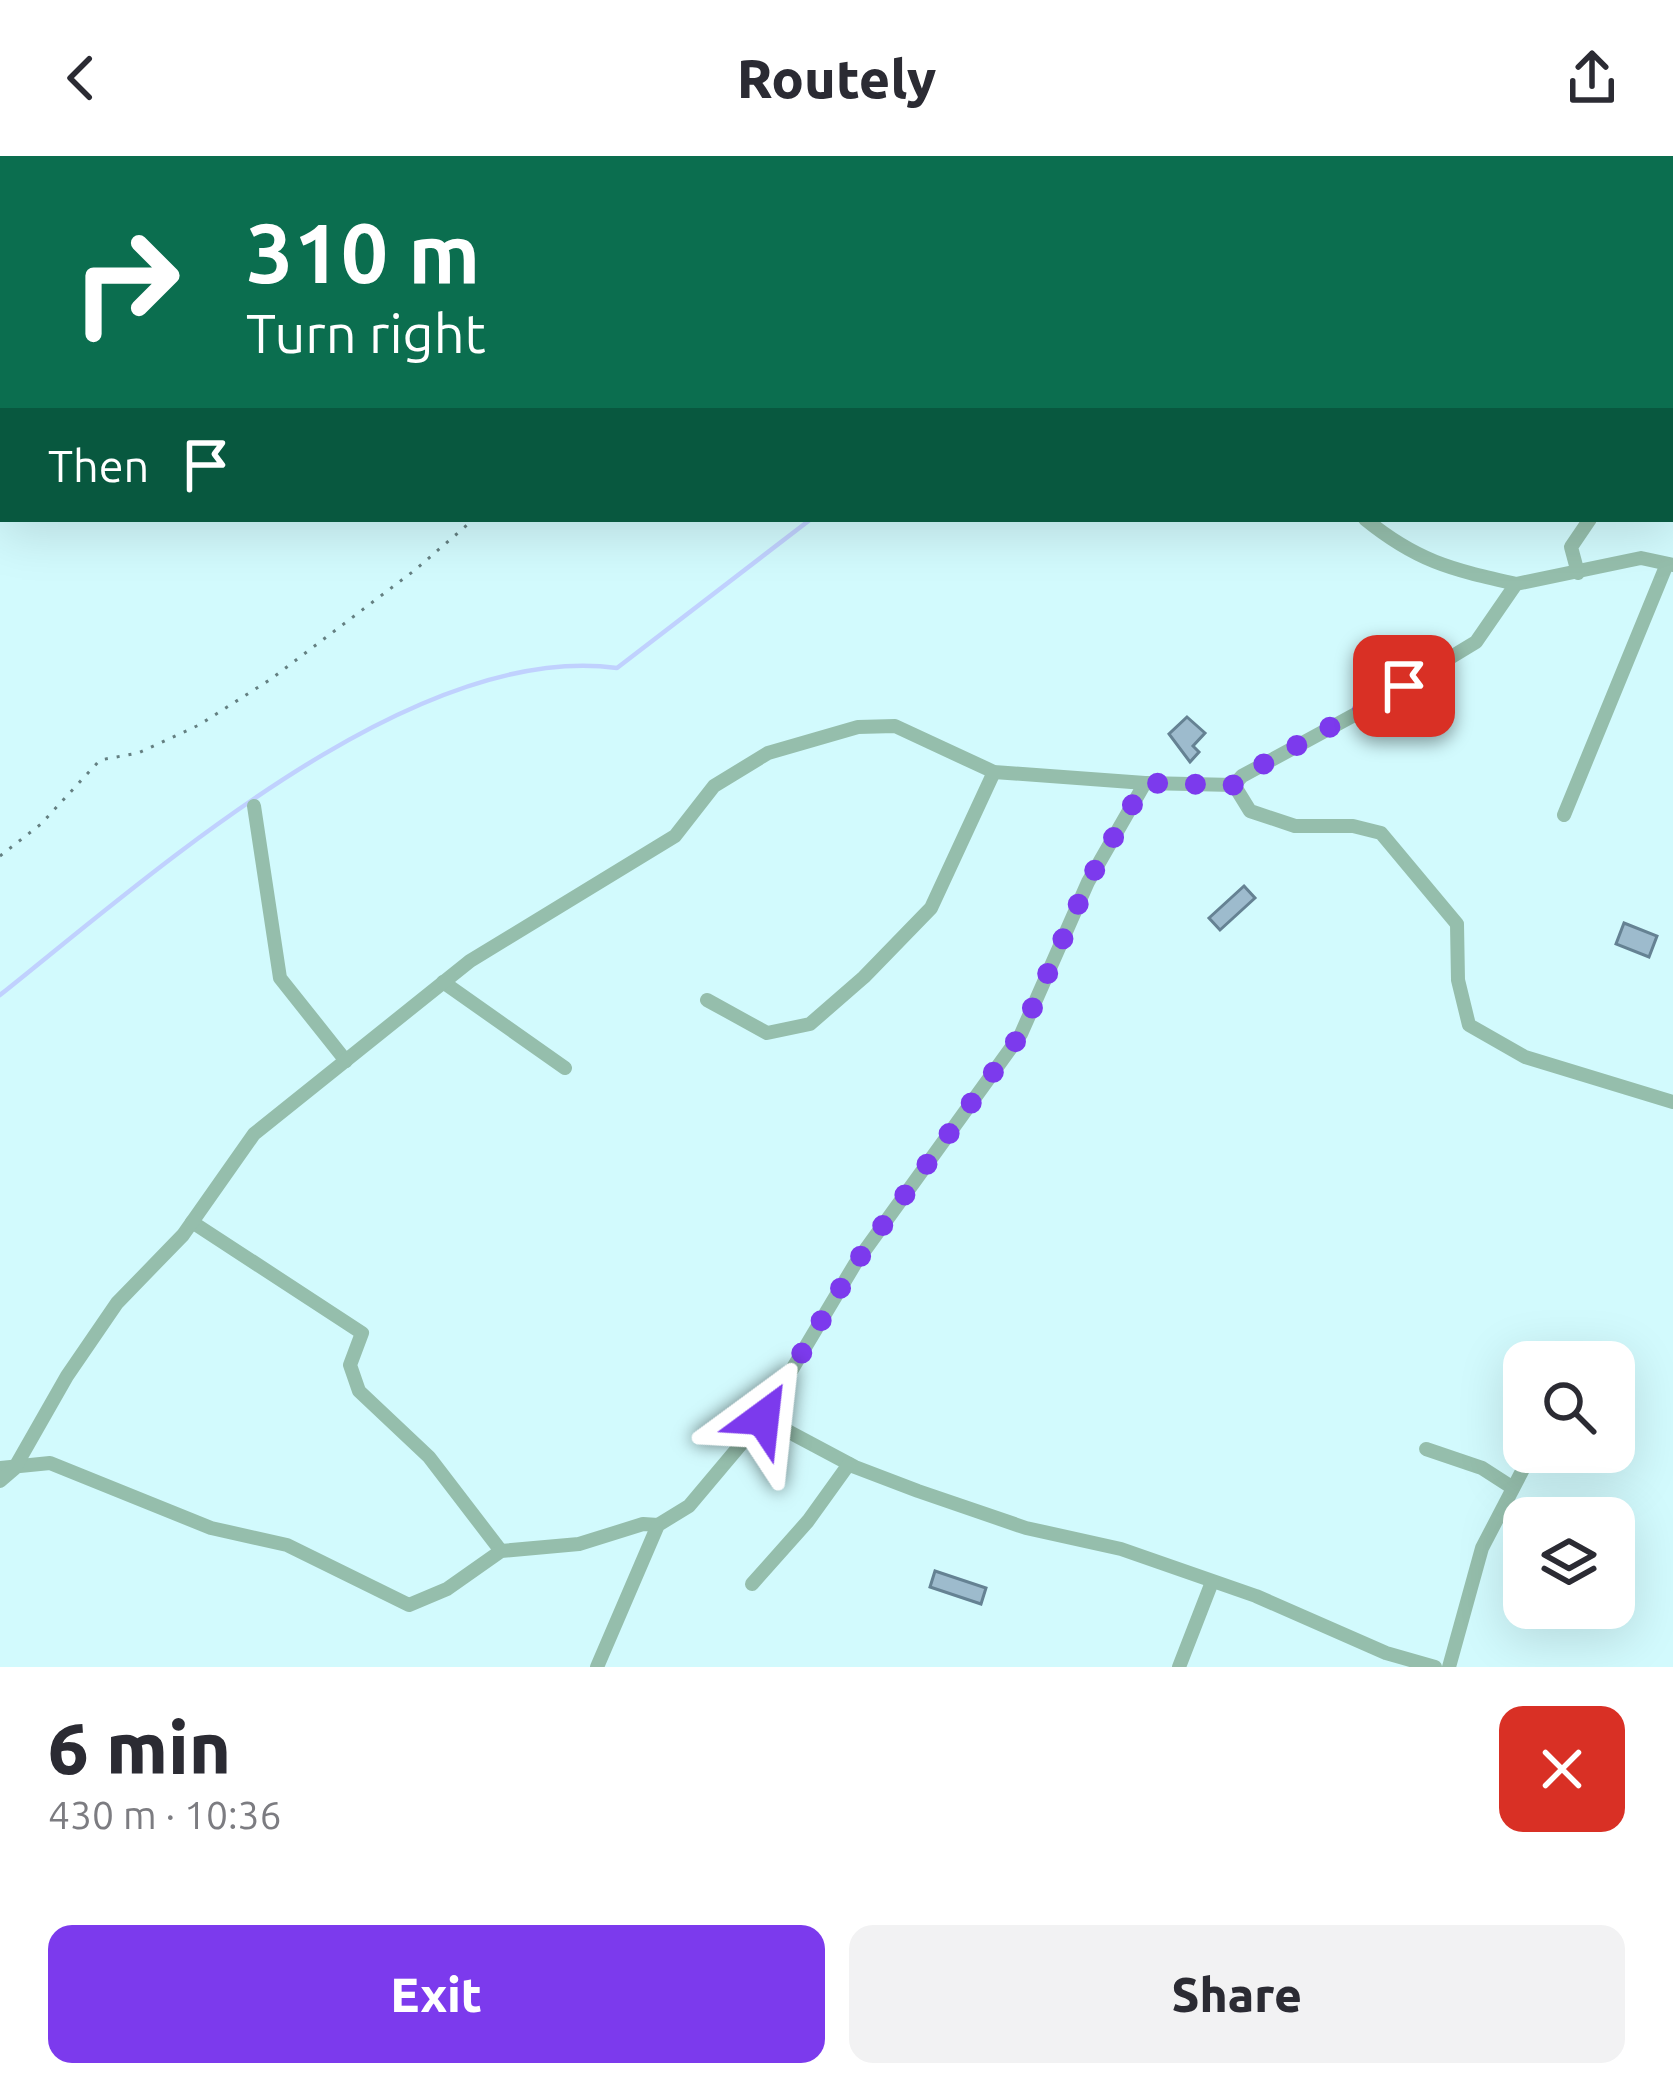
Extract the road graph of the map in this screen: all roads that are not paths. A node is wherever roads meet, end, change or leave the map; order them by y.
1 (1369, 522) edge
2 (1588, 522) edge
3 (1670, 565) edge
4 (1578, 574) junction
5 (1516, 584) junction
6 (994, 772) junction
7 (1145, 783) junction
8 (1234, 785) junction
9 (254, 806) dead end
10 (1564, 814) dead end
11 (443, 982) junction
12 (707, 1000) dead end
13 (346, 1060) junction
14 (565, 1069) dead end
15 (1673, 1102) edge
16 (192, 1222) junction
17 (763, 1418) junction
18 (1426, 1449) dead end
19 (849, 1464) junction
20 (7, 1468) edge
21 (1522, 1473) edge
22 (0, 1481) edge
23 (1514, 1488) junction
24 (658, 1525) junction
25 (501, 1551) junction
26 (1212, 1582) junction
27 (752, 1584) dead end
28 (597, 1667) edge
29 (1179, 1667) edge
30 (1435, 1667) edge
31 (1448, 1667) edge

1 - 5 street
2 - 4 street
3 - 4 street
3 - 10 street
4 - 5 street
5 - 8 street
6 - 7 street
6 - 11 street
6 - 12 street
7 - 8 street
7 - 17 street
8 - 15 street
9 - 13 street
11 - 13 street
11 - 14 street
13 - 16 street
16 - 20 street
16 - 25 street
17 - 19 street
17 - 24 street
18 - 23 street
19 - 26 street
19 - 27 street
20 - 22 street
20 - 25 street
21 - 23 street
23 - 31 street
24 - 25 street
24 - 28 street
26 - 29 street
26 - 30 street

